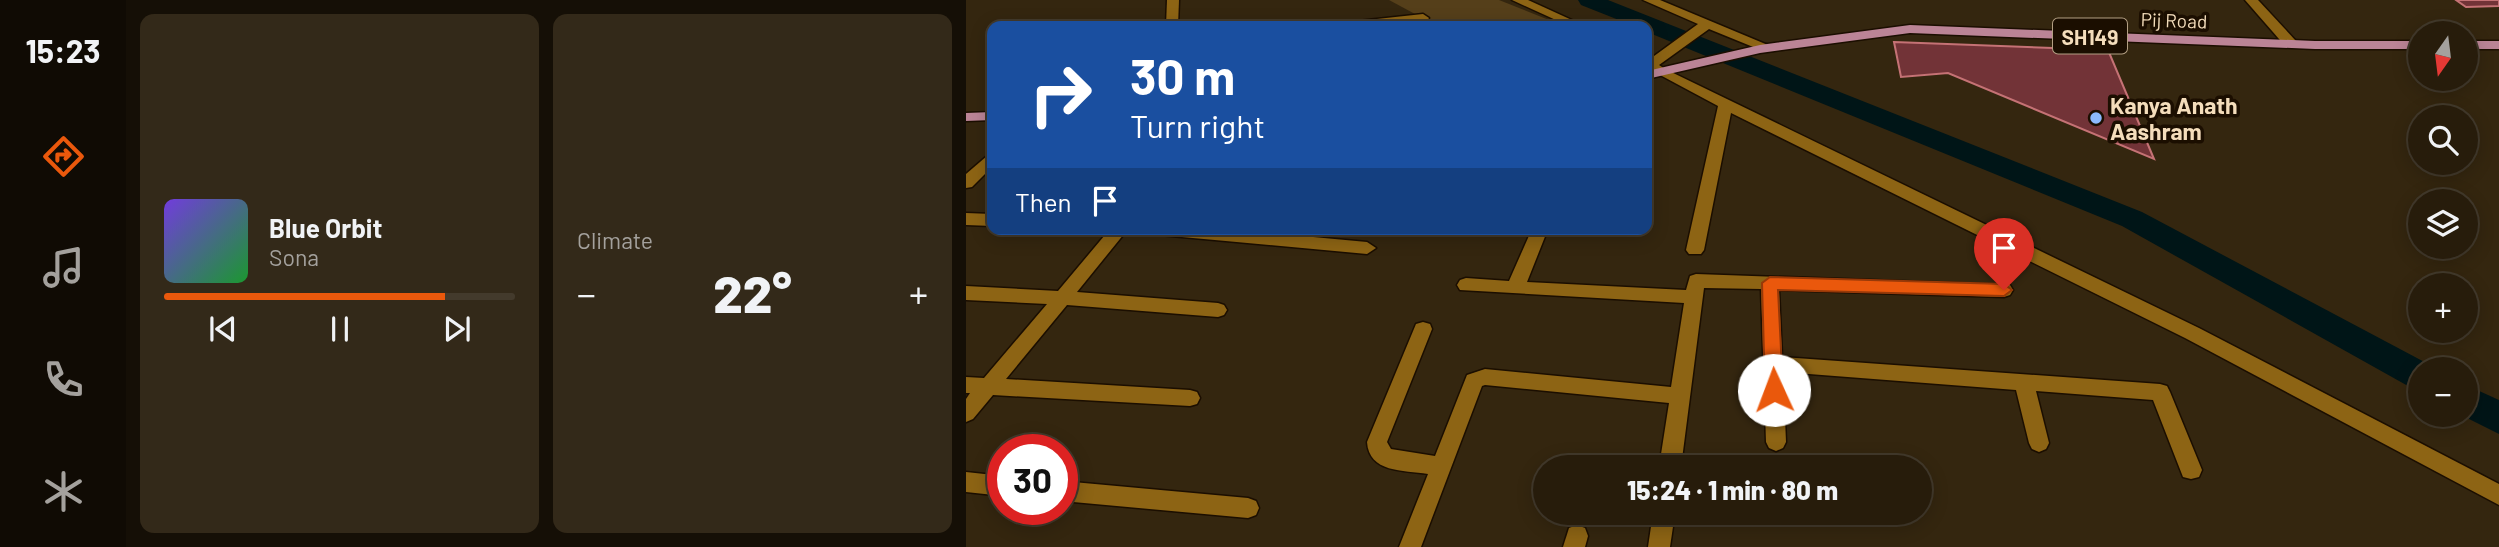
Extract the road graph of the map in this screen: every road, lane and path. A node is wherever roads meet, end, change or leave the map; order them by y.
1 (1173, 0) edge
2 (1518, 0) edge
3 (1649, 0) edge
4 (2251, 0) edge
5 (1423, 18) dead end
6 (1172, 21) edge
7 (1395, 21) edge
8 (1567, 21) edge
9 (1706, 25) junction
10 (2291, 44) junction
11 (2408, 45) edge
12 (2478, 45) edge
13 (2499, 46) edge
14 (1764, 48) junction
15 (1656, 67) edge
16 (1726, 104) junction
17 (987, 116) edge
18 (966, 117) edge
19 (987, 164) edge
20 (966, 183) edge
21 (966, 219) edge
22 (987, 220) edge
23 (1115, 235) edge
24 (1225, 235) edge
25 (1537, 235) edge
26 (1367, 248) dead end
27 (1695, 250) dead end
28 (1770, 283) junction
29 (1466, 285) dead end
30 (1516, 286) junction
31 (2004, 290) dead end
32 (966, 293) edge
33 (1694, 297) junction
34 (1065, 298) junction
35 (1218, 310) dead end
36 (1423, 329) dead end
37 (1773, 364) junction
38 (2024, 382) junction
39 (966, 385) edge
40 (988, 387) junction
41 (1680, 396) junction
42 (1190, 398) dead end
43 (966, 413) edge
44 (1776, 442) dead end
45 (2039, 443) dead end
46 (1672, 455) edge
47 (1440, 466) junction
48 (2192, 470) dead end
49 (966, 482) edge
50 (987, 484) edge
51 (1078, 492) edge
52 (2499, 495) edge
53 (1248, 508) dead end
54 (1662, 525) edge
55 (1410, 547) edge
56 (1659, 547) edge

1 - 6 street
2 - 8 street
3 - 9 street
4 - 10 street
5 - 7 street
9 - 14 street
9 - 15 street
10 - 11 main road, Pij Road / SH149
10 - 14 main road, Pij Road / SH149
12 - 13 main road
14 - 15 main road, SH149
15 - 16 street
16 - 27 street
16 - 52 street
17 - 18 main road
19 - 20 street
21 - 22 street
23 - 34 street
24 - 26 street
25 - 30 street
28 - 31 street
28 - 33 street
28 - 37 street
29 - 30 street
30 - 33 street
32 - 34 street
33 - 41 street
34 - 35 street
34 - 40 street
36 - 47 street
37 - 38 street
37 - 44 street
38 - 45 street
38 - 48 street
39 - 40 street
40 - 42 street
40 - 43 street
41 - 46 street
41 - 47 street
47 - 55 street
49 - 50 street
51 - 53 street
54 - 56 street

